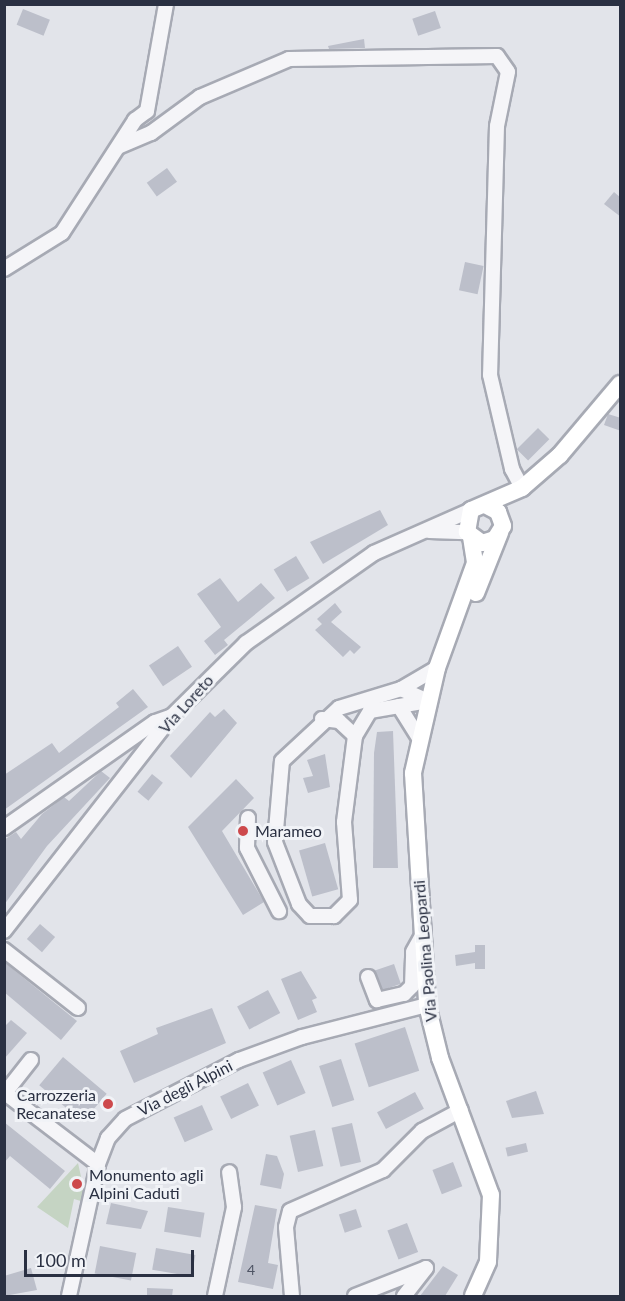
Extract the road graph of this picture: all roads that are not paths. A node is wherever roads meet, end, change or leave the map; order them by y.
1 (166, 4) edge
2 (120, 146) junction
3 (4, 269) edge
4 (621, 384) edge
5 (512, 469) junction
6 (522, 488) junction
7 (479, 507) junction
8 (502, 530) junction
9 (418, 532) junction
10 (469, 535) junction
11 (437, 668) junction
12 (401, 689) junction
13 (428, 700) junction
14 (399, 706) junction
15 (172, 716) junction
16 (322, 719) junction
17 (355, 736) junction
18 (418, 737) junction
19 (115, 750) junction
20 (140, 759) junction
21 (248, 818) dead end
22 (4, 828) edge
23 (279, 911) dead end
24 (4, 931) edge
25 (423, 934) junction
26 (4, 950) edge
27 (368, 977) dead end
28 (428, 1005) junction
29 (78, 1008) dead end
30 (31, 1060) dead end
31 (461, 1110) junction
32 (98, 1164) junction
33 (229, 1172) dead end
34 (69, 1296) edge
35 (215, 1296) edge
36 (292, 1296) edge
37 (356, 1296) edge
38 (404, 1296) edge
39 (473, 1296) edge

1 - 2 street
2 - 3 street
2 - 5 street
4 - 6 main road
5 - 6 street
5 - 7 street, Via Loreto
6 - 7 main road
6 - 8 main road, Via Paolina Leopardi
7 - 8 main road
7 - 9 street, Via Loreto
7 - 10 main road, Via Paolina Leopardi
8 - 10 main road
8 - 13 main road, Via Paolina Leopardi
9 - 10 street, Via Loreto
9 - 15 street, Via Loreto
10 - 11 main road, Via Paolina Leopardi
11 - 12 street
11 - 13 main road, Via Paolina Leopardi
12 - 13 street
12 - 16 street
13 - 14 street
13 - 18 main road, Via Paolina Leopardi
14 - 17 street
14 - 18 street
15 - 19 street
15 - 20 street, Via Loreto
16 - 17 street
16 - 17 street
18 - 25 main road, Via Paolina Leopardi
19 - 20 street
19 - 22 street
20 - 24 street, Via Loreto
21 - 23 street
25 - 27 street
25 - 28 main road, Via Paolina Leopardi
26 - 29 street
28 - 31 main road, Via Paolina Leopardi
28 - 32 street, Via degli Alpini
30 - 32 street
31 - 36 street
31 - 39 main road, Via Paolina Leopardi
32 - 34 street, Via degli Alpini
33 - 35 street
37 - 38 street

